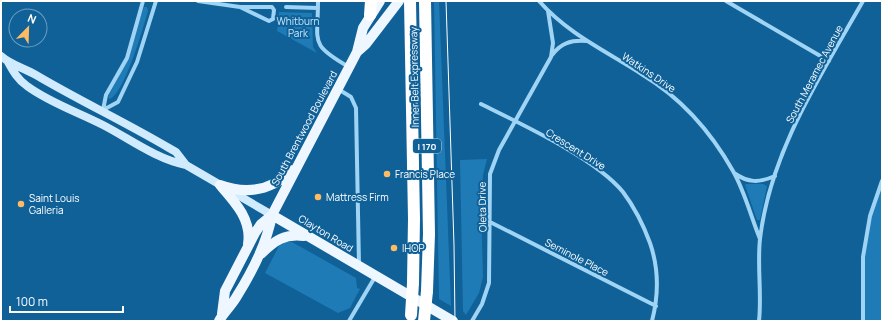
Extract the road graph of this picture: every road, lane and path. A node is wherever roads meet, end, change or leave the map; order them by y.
1 (143, 1) edge
2 (156, 1) edge
3 (198, 1) edge
4 (318, 1) edge
5 (371, 1) edge
6 (380, 1) edge
7 (425, 1) edge
8 (539, 1) edge
9 (726, 1) edge
10 (863, 1) edge
11 (406, 2) edge
12 (240, 7) junction
13 (286, 7) dead end
14 (318, 8) junction
15 (548, 11) junction
16 (370, 15) junction
17 (586, 42) junction
18 (358, 52) junction
19 (1, 56) edge
20 (551, 57) junction
21 (828, 61) junction
22 (8, 62) junction
23 (349, 67) junction
24 (338, 89) junction
25 (481, 104) dead end
26 (103, 110) junction
27 (515, 121) junction
28 (298, 164) junction
29 (186, 165) junction
30 (734, 172) junction
31 (775, 176) junction
32 (882, 181) edge
33 (220, 185) junction
34 (272, 215) junction
35 (490, 222) junction
36 (308, 236) junction
37 (760, 240) junction
38 (247, 249) junction
39 (255, 260) junction
40 (360, 267) junction
41 (375, 276) junction
42 (656, 306) junction
43 (221, 318) edge
44 (411, 318) edge
45 (350, 321) edge
46 (424, 321) edge
47 (454, 321) edge
48 (472, 321) edge
49 (652, 321) edge
50 (759, 321) edge
51 (863, 321) edge

1 - 26 street
2 - 26 street
3 - 12 street
4 - 14 street
5 - 16 highway
6 - 16 main road, South Brentwood Boulevard
7 - 46 highway, Inner Belt Expressway / I 170, bridge
8 - 15 street, Watkins Drive
9 - 21 street
10 - 21 street, South Meramec Avenue
11 - 18 main road, South Brentwood Boulevard
11 - 44 highway, Inner Belt Expressway / I 170, bridge
12 - 12 street
13 - 14 street
14 - 23 street
15 - 17 street, Watkins Drive
15 - 20 street, Oleta Drive
16 - 18 main road, South Brentwood Boulevard
17 - 20 street, Oleta Drive
17 - 30 street, Watkins Drive
18 - 23 main road, South Brentwood Boulevard
19 - 22 main road, Clayton Road
20 - 27 street, Oleta Drive
21 - 31 street, South Meramec Avenue
22 - 26 main road, Clayton Road
22 - 29 main road, Clayton Road
23 - 24 main road, South Brentwood Boulevard
24 - 28 main road, South Brentwood Boulevard
24 - 40 street
25 - 27 street, Crescent Drive
26 - 29 main road, Clayton Road
27 - 35 street, Oleta Drive
27 - 42 street, Crescent Drive
28 - 33 main road
28 - 34 main road, South Brentwood Boulevard
29 - 33 main road, Clayton Road
30 - 31 street
30 - 37 street, Watkins Drive
31 - 37 street, South Meramec Avenue
32 - 51 street
33 - 34 main road, Clayton Road
33 - 38 main road
34 - 36 main road, Clayton Road
34 - 38 main road, South Brentwood Boulevard
34 - 39 main road, South Brentwood Boulevard
35 - 42 street, Seminole Place
35 - 48 street, Oleta Drive
36 - 39 main road
36 - 40 main road, Clayton Road
37 - 50 street, South Meramec Avenue
38 - 43 main road, South Brentwood Boulevard
39 - 43 main road, South Brentwood Boulevard
40 - 41 main road, Clayton Road
41 - 45 street
41 - 47 main road, Clayton Road
42 - 49 street, Crescent Drive

